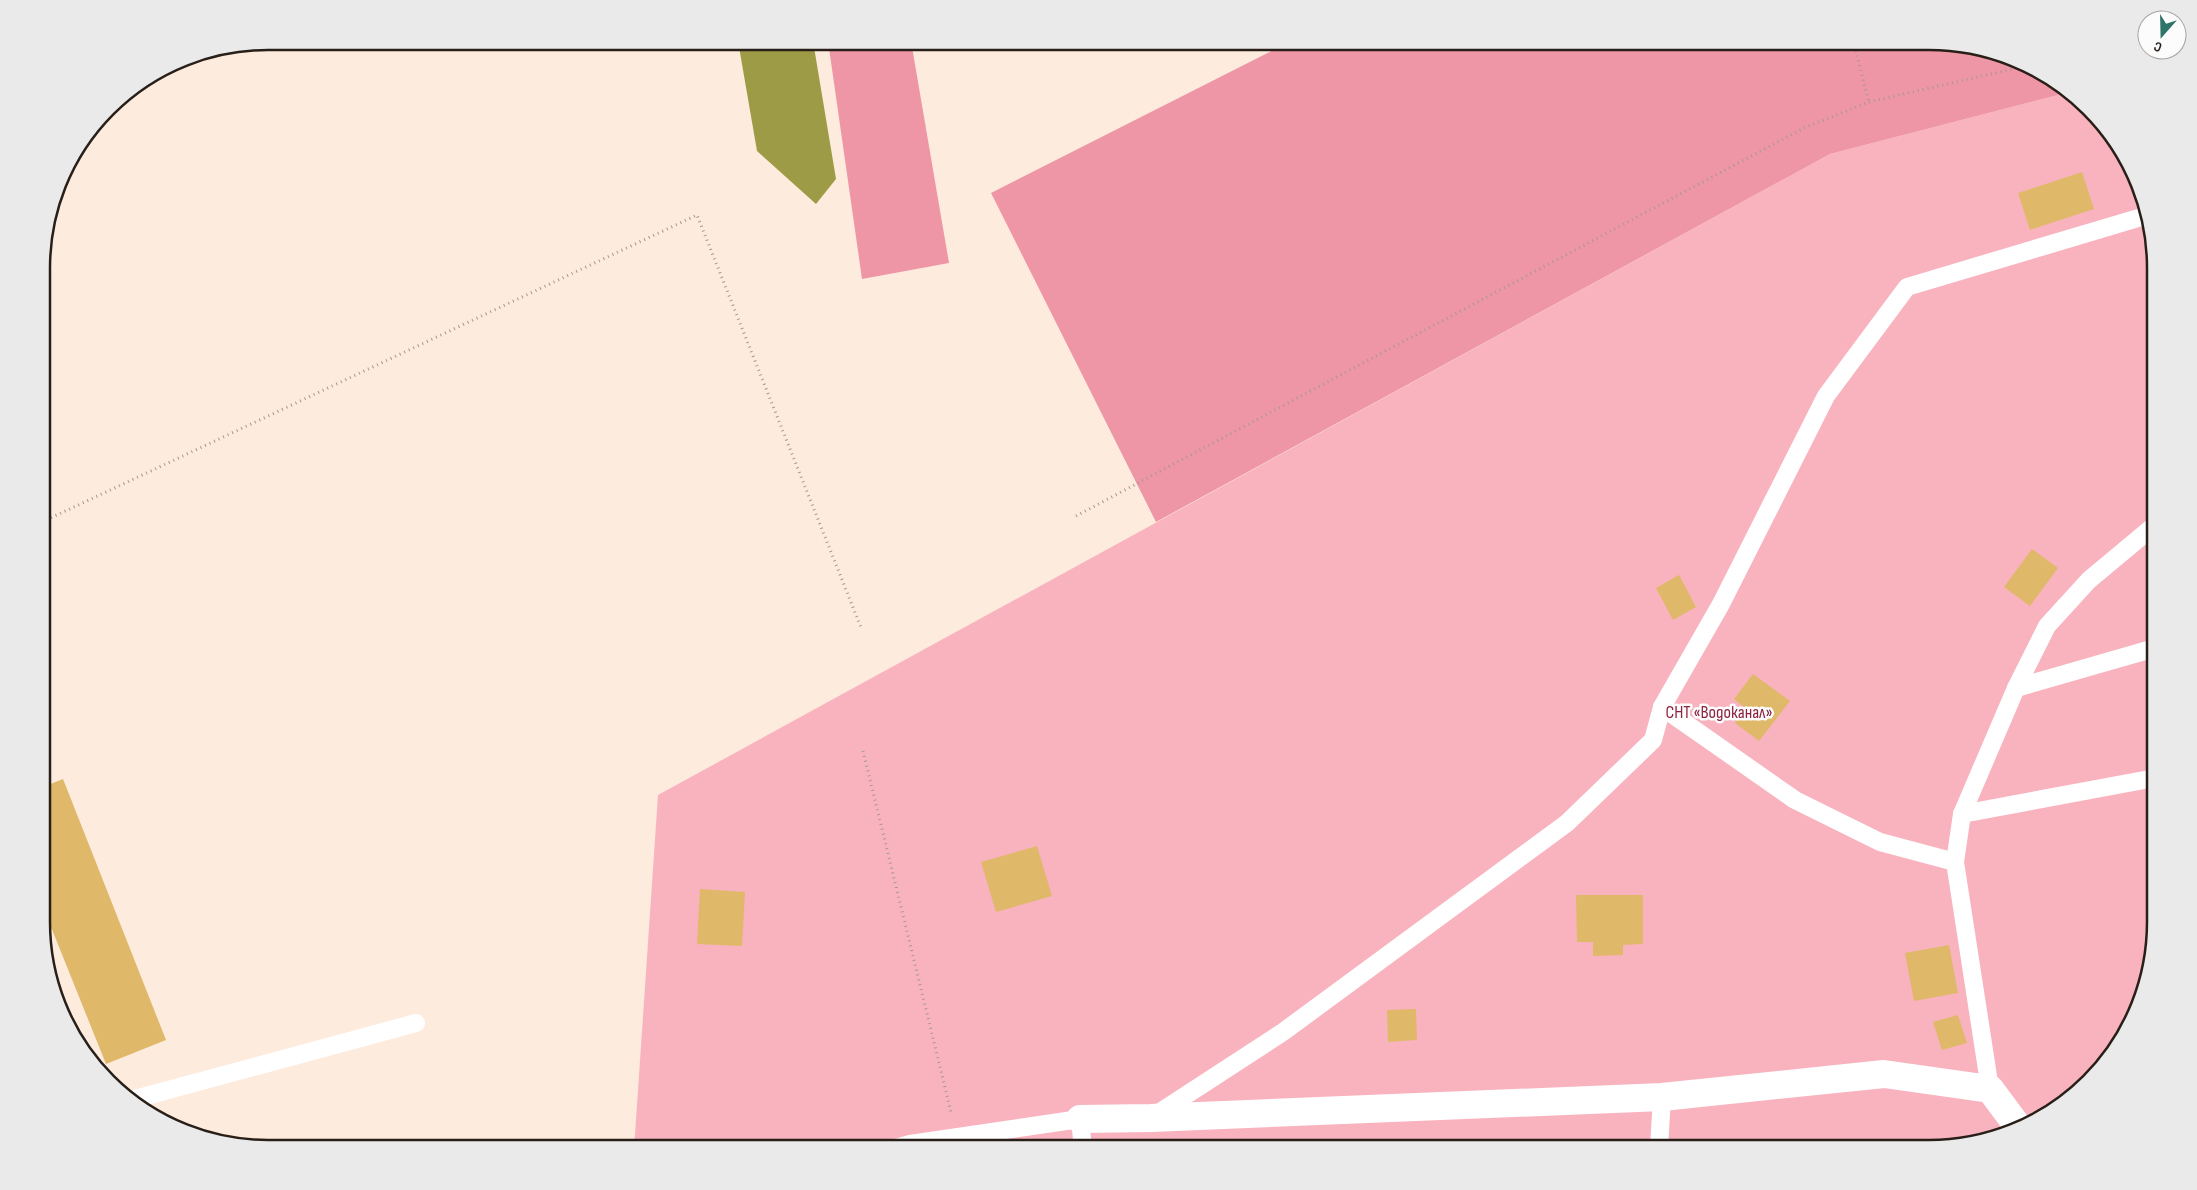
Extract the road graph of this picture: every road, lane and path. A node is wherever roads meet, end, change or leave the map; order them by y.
1 (1856, 50) edge
2 (2016, 68) edge
3 (1870, 102) junction
4 (2141, 217) edge
5 (1076, 516) dead end
6 (50, 518) edge
7 (2147, 532) edge
8 (862, 630) dead end
9 (2147, 650) edge
10 (2016, 688) junction
11 (1662, 707) junction
12 (863, 751) dead end
13 (2147, 779) edge
14 (1962, 814) junction
15 (1955, 862) junction
16 (416, 1023) dead end
17 (1990, 1089) junction
18 (1662, 1097) junction
19 (139, 1098) edge
20 (1151, 1118) junction
21 (1080, 1119) junction
22 (2014, 1122) edge
23 (958, 1137) junction
24 (937, 1140) edge
25 (1082, 1140) edge
26 (1659, 1140) edge

1 - 3 path
2 - 3 path
3 - 5 path
4 - 11 lane
6 - 8 path
7 - 10 lane
9 - 10 lane
10 - 14 lane
11 - 15 lane
11 - 20 lane
12 - 23 path
13 - 14 lane
14 - 15 lane
15 - 17 lane
16 - 19 lane
17 - 18 street
17 - 22 street
18 - 20 street
18 - 26 lane
20 - 21 street
21 - 23 lane
21 - 25 lane
23 - 24 lane

